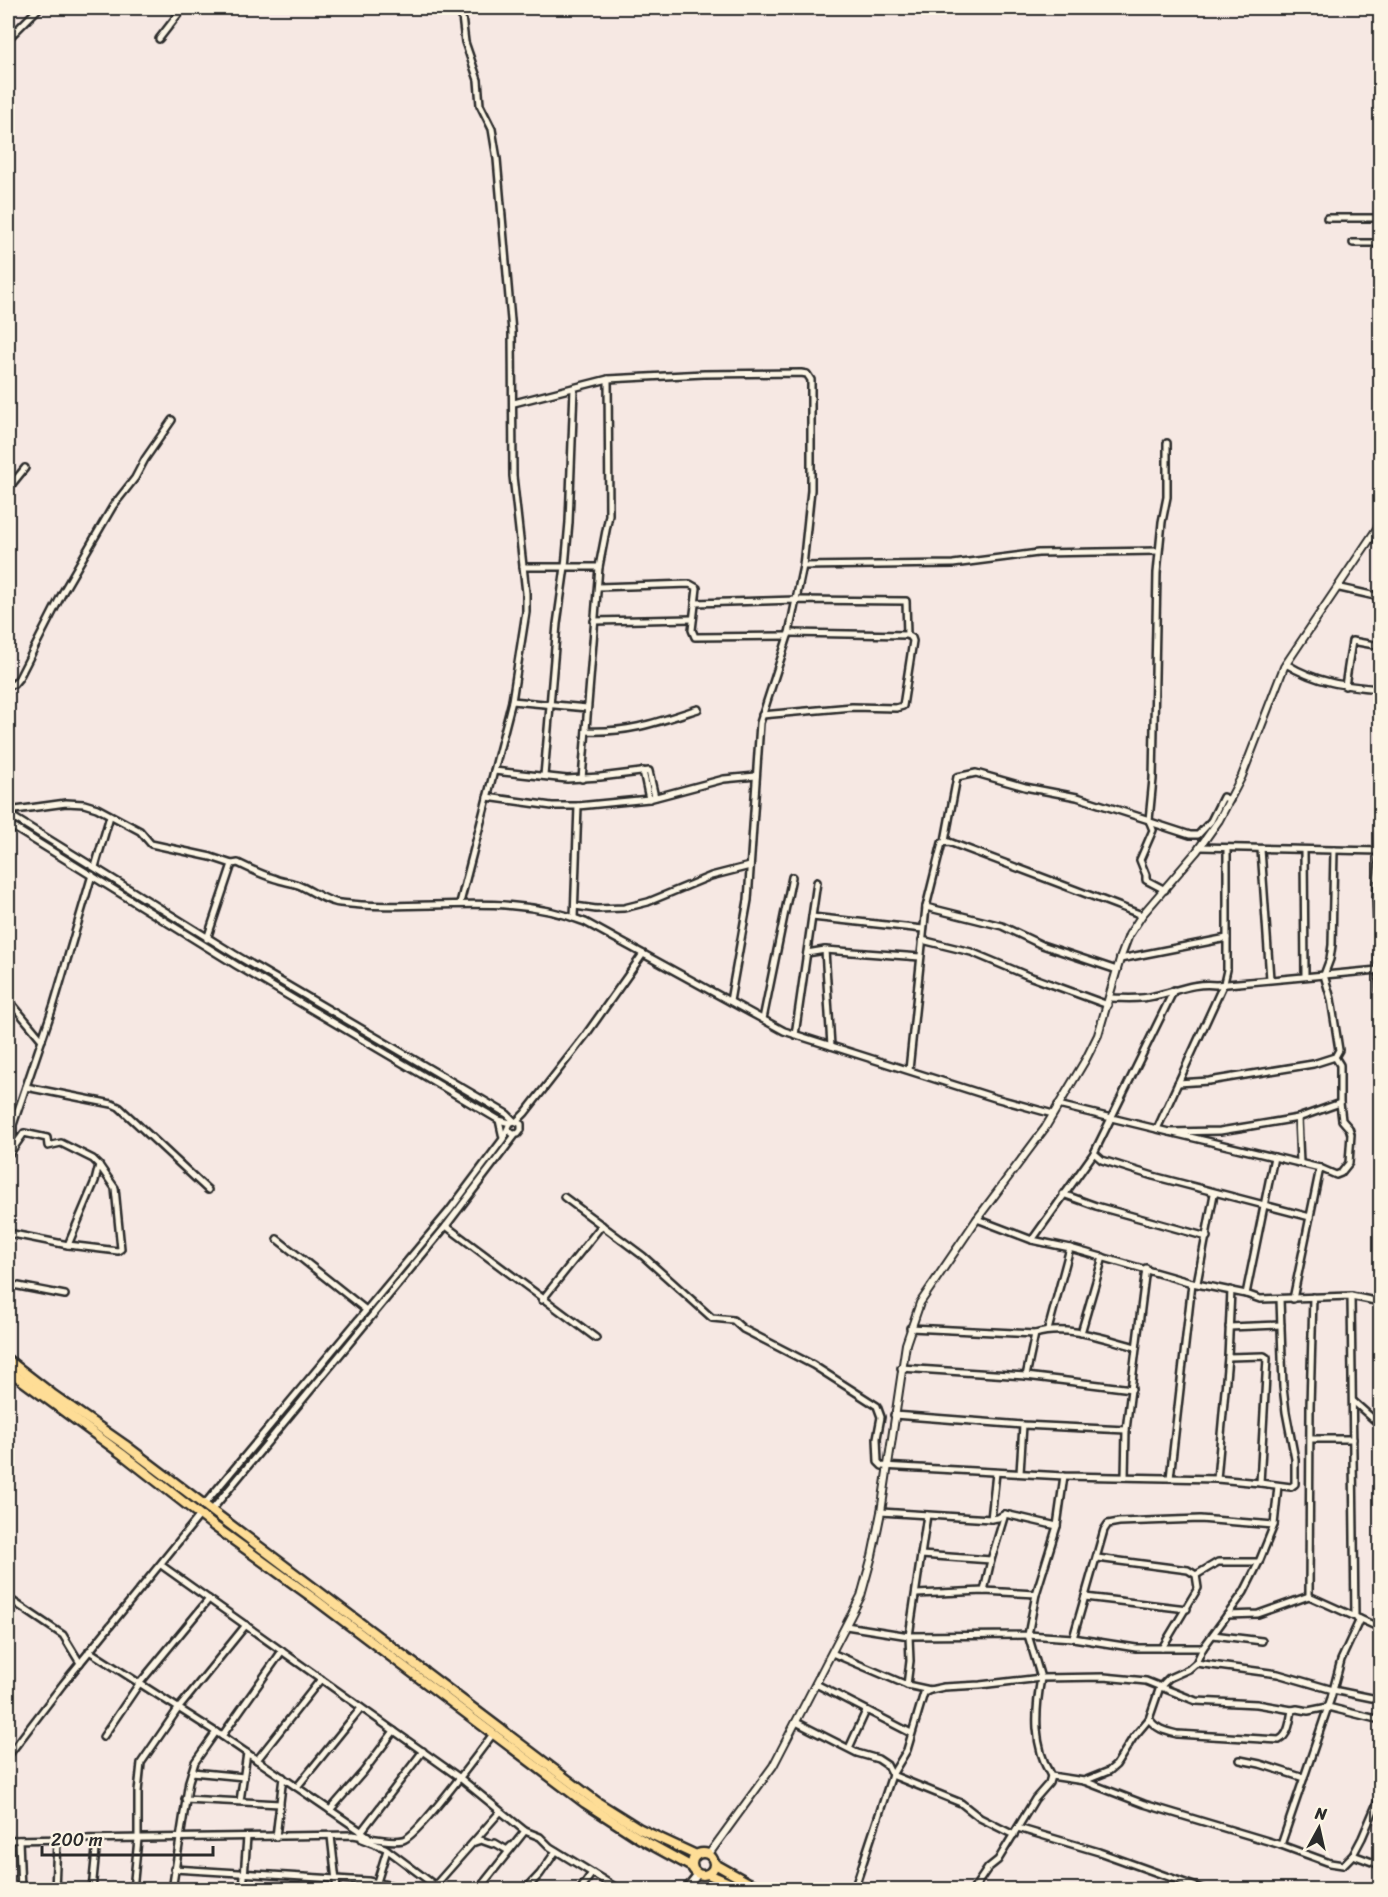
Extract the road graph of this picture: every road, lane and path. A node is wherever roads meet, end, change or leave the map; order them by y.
1 (39, 8) edge
2 (183, 8) edge
3 (460, 8) edge
4 (8, 39) edge
5 (159, 39) dead end
6 (1327, 218) dead end
7 (1380, 218) edge
8 (1353, 243) dead end
9 (1380, 243) edge
10 (608, 379) junction
11 (574, 388) junction
12 (514, 403) junction
13 (172, 420) dead end
14 (1167, 443) dead end
15 (25, 468) dead end
16 (8, 489) edge
17 (1380, 524) edge
18 (1158, 551) junction
19 (803, 566) junction
20 (524, 567) junction
21 (565, 567) junction
22 (600, 567) junction
23 (598, 587) junction
24 (1340, 588) junction
25 (1380, 597) edge
26 (796, 600) junction
27 (695, 603) junction
28 (693, 619) junction
29 (594, 621) junction
30 (788, 634) junction
31 (907, 635) junction
32 (1380, 646) edge
33 (1286, 664) junction
34 (8, 685) edge
35 (1345, 686) junction
36 (1380, 689) edge
37 (512, 701) junction
38 (550, 704) junction
39 (587, 708) junction
40 (698, 709) dead end
41 (762, 715) junction
42 (586, 731) junction
43 (494, 771) junction
44 (544, 776) junction
45 (756, 776) junction
46 (582, 779) junction
47 (487, 797) junction
48 (652, 798) junction
49 (1230, 800) junction
50 (578, 806) junction
51 (8, 813) edge
52 (110, 816) junction
53 (1150, 821) junction
54 (8, 824) edge
55 (945, 841) junction
56 (1200, 847) junction
57 (1227, 848) junction
58 (1261, 849) junction
59 (1304, 850) junction
60 (1334, 850) junction
61 (1380, 851) edge
62 (232, 864) junction
63 (750, 866) junction
64 (95, 867) junction
65 (92, 875) junction
66 (792, 877) dead end
67 (817, 882) dead end
68 (1165, 890) junction
69 (460, 903) junction
70 (575, 906) junction
71 (926, 907) junction
72 (1142, 915) junction
73 (812, 917) junction
74 (574, 918) junction
75 (1378, 923) edge
76 (923, 929) junction
77 (208, 938) junction
78 (1227, 938) junction
79 (922, 940) junction
80 (204, 945) junction
81 (825, 950) junction
82 (807, 953) junction
83 (643, 954) junction
84 (920, 957) junction
85 (1120, 959) junction
86 (1117, 970) junction
87 (1378, 970) junction
88 (1324, 975) junction
89 (1305, 976) junction
90 (1270, 979) junction
91 (1224, 983) junction
92 (1174, 990) junction
93 (8, 999) edge
94 (730, 1001) junction
95 (1109, 1001) junction
96 (1380, 1010) edge
97 (763, 1019) junction
98 (795, 1035) junction
99 (42, 1040) junction
100 (831, 1046) junction
101 (1335, 1057) junction
102 (909, 1070) junction
103 (1178, 1083) junction
104 (26, 1087) junction
105 (1340, 1103) junction
106 (1058, 1105) junction
107 (1053, 1114) junction
108 (1109, 1118) junction
109 (1298, 1118) junction
110 (500, 1120) junction
111 (516, 1123) junction
112 (508, 1130) junction
113 (1156, 1130) junction
114 (1169, 1132) junction
115 (516, 1134) junction
116 (503, 1139) junction
117 (1094, 1152) junction
118 (8, 1156) edge
119 (1274, 1157) junction
120 (1300, 1163) junction
121 (99, 1165) junction
122 (1320, 1167) junction
123 (208, 1190) dead end
124 (1063, 1194) junction
125 (1214, 1194) junction
126 (564, 1197) dead end
127 (1263, 1205) junction
128 (1310, 1217) junction
129 (977, 1219) junction
130 (602, 1225) junction
131 (446, 1226) junction
132 (8, 1233) edge
133 (1207, 1237) junction
134 (277, 1239) dead end
135 (1032, 1239) junction
136 (68, 1245) junction
137 (1070, 1248) junction
138 (1103, 1257) junction
139 (1146, 1268) junction
140 (1195, 1283) junction
141 (8, 1284) edge
142 (1231, 1290) junction
143 (1246, 1294) junction
144 (65, 1295) dead end
145 (1351, 1296) junction
146 (1313, 1298) junction
147 (542, 1299) junction
148 (1280, 1299) junction
149 (1293, 1299) junction
150 (1380, 1302) edge
151 (366, 1310) junction
152 (1281, 1325) junction
153 (1229, 1327) junction
154 (910, 1328) junction
155 (1048, 1330) junction
156 (1081, 1333) junction
157 (1035, 1334) junction
158 (596, 1338) dead end
159 (1136, 1347) junction
160 (1228, 1357) junction
161 (8, 1360) edge
162 (902, 1368) junction
163 (8, 1370) edge
164 (1026, 1376) junction
165 (1132, 1389) junction
166 (1353, 1401) junction
167 (894, 1415) junction
168 (1023, 1425) junction
169 (1380, 1425) edge
170 (1126, 1430) junction
171 (1311, 1439) junction
172 (1353, 1439) junction
173 (889, 1465) junction
174 (996, 1473) junction
175 (1020, 1473) junction
176 (1064, 1476) junction
177 (1125, 1476) junction
178 (1170, 1478) junction
179 (1217, 1479) junction
180 (1260, 1483) junction
181 (1278, 1485) junction
182 (207, 1508) junction
183 (881, 1512) junction
184 (1005, 1514) junction
185 (200, 1515) junction
186 (927, 1515) junction
187 (991, 1519) junction
188 (1274, 1525) junction
189 (1057, 1526) junction
190 (921, 1556) junction
191 (1097, 1558) junction
192 (991, 1560) junction
193 (1259, 1562) junction
194 (160, 1565) junction
195 (1196, 1575) junction
196 (984, 1591) junction
197 (916, 1594) junction
198 (1036, 1594) junction
199 (1309, 1596) junction
200 (1085, 1597) junction
201 (8, 1598) edge
202 (209, 1599) junction
203 (1187, 1609) junction
204 (1227, 1615) junction
205 (1358, 1618) junction
206 (246, 1625) junction
207 (846, 1626) junction
208 (1380, 1628) edge
209 (1028, 1635) junction
210 (1213, 1635) junction
211 (909, 1636) junction
212 (1073, 1638) junction
213 (1262, 1641) dead end
214 (1203, 1647) junction
215 (1162, 1648) junction
216 (89, 1651) junction
217 (282, 1651) junction
218 (832, 1653) junction
219 (80, 1663) junction
220 (1196, 1663) junction
221 (1041, 1678) junction
222 (321, 1679) junction
223 (139, 1684) junction
224 (816, 1684) junction
225 (907, 1685) junction
226 (1160, 1687) junction
227 (930, 1690) junction
228 (1333, 1690) junction
229 (1372, 1698) dead end
230 (1328, 1707) junction
231 (361, 1708) junction
232 (178, 1709) junction
233 (1292, 1710) junction
234 (866, 1711) junction
235 (1149, 1719) junction
236 (1380, 1720) edge
237 (796, 1722) junction
238 (394, 1731) junction
239 (911, 1733) junction
240 (219, 1734) junction
241 (493, 1734) junction
242 (103, 1737) dead end
243 (849, 1748) junction
244 (423, 1751) junction
245 (247, 1753) junction
246 (8, 1756) edge
247 (257, 1760) junction
248 (1240, 1760) dead end
249 (192, 1772) junction
250 (892, 1774) junction
251 (1051, 1776) junction
252 (244, 1777) junction
253 (283, 1777) junction
254 (460, 1778) junction
255 (1304, 1778) junction
256 (1084, 1781) junction
257 (297, 1787) junction
258 (1380, 1796) edge
259 (185, 1799) junction
260 (240, 1801) junction
261 (280, 1804) junction
262 (330, 1810) junction
263 (500, 1812) junction
264 (1018, 1828) junction
265 (525, 1831) junction
266 (361, 1832) junction
267 (1014, 1834) junction
268 (352, 1835) junction
269 (331, 1836) junction
270 (247, 1837) junction
271 (276, 1837) junction
272 (369, 1837) junction
273 (180, 1838) junction
274 (138, 1839) junction
275 (8, 1840) edge
276 (19, 1840) junction
277 (57, 1840) junction
278 (97, 1840) junction
279 (472, 1844) junction
280 (1281, 1845) junction
281 (387, 1850) junction
282 (556, 1851) junction
283 (709, 1854) junction
284 (696, 1855) junction
285 (1353, 1856) junction
286 (715, 1864) junction
287 (1380, 1865) edge
288 (174, 1869) junction
289 (695, 1870) junction
290 (592, 1873) junction
291 (244, 1874) junction
292 (708, 1874) junction
293 (336, 1879) junction
294 (377, 1882) junction
295 (433, 1888) edge
296 (21, 1890) edge
297 (55, 1890) edge
298 (92, 1890) edge
299 (133, 1890) edge
300 (172, 1890) edge
301 (243, 1890) edge
302 (337, 1890) edge
303 (412, 1890) edge
304 (441, 1890) edge
305 (478, 1890) edge
306 (525, 1890) edge
307 (580, 1890) edge
308 (620, 1890) edge
309 (685, 1890) edge
310 (745, 1890) edge
311 (766, 1890) edge
312 (854, 1890) edge
313 (973, 1890) edge
314 (1204, 1890) edge

1 - 4 street
2 - 5 street
3 - 12 street
6 - 7 street
8 - 9 street
10 - 11 street
10 - 19 street
10 - 22 street
11 - 12 street
11 - 21 street
12 - 20 street
13 - 34 street
14 - 18 street
15 - 16 street
17 - 24 street
18 - 19 street
18 - 53 street
19 - 26 street
20 - 21 street
20 - 37 street
21 - 22 street
21 - 38 street
22 - 23 street
23 - 27 street
23 - 29 street
24 - 25 street
24 - 33 street
26 - 27 street
26 - 30 street
26 - 31 street
27 - 28 street
28 - 29 street
28 - 30 street
29 - 39 street
30 - 31 street
30 - 41 street
31 - 41 street
32 - 35 street
33 - 35 street
33 - 49 street
35 - 36 street
37 - 38 street
37 - 43 street
38 - 39 street
38 - 44 street
39 - 42 street
40 - 42 street
41 - 45 street
42 - 46 street
43 - 44 street
43 - 47 street
44 - 46 street
45 - 48 street
45 - 63 street
46 - 48 street
47 - 50 street
47 - 69 street
48 - 50 street
49 - 53 street
49 - 56 street
50 - 70 street
51 - 52 street
51 - 64 street
52 - 62 street
52 - 64 street
53 - 55 street
53 - 68 street
54 - 65 street
55 - 71 street
55 - 72 street
56 - 57 street
56 - 68 street
57 - 58 street
57 - 78 street
58 - 59 street
58 - 90 street
59 - 60 street
59 - 89 street
60 - 61 street
60 - 88 street
61 - 75 street
62 - 69 street
62 - 77 street
63 - 70 street
63 - 94 street
64 - 77 street
65 - 80 street
65 - 99 street
66 - 97 street
67 - 73 street
68 - 72 street
69 - 74 street
70 - 74 street
71 - 76 street
71 - 86 street
72 - 85 street
73 - 76 street
73 - 82 street
74 - 83 street
75 - 87 street
76 - 79 street
77 - 80 street
77 - 111 street
78 - 85 street
78 - 91 street
79 - 84 street
79 - 95 street
80 - 110 street
81 - 82 street
81 - 84 street
81 - 100 street
82 - 98 street
83 - 94 street
83 - 111 street
84 - 102 street
85 - 86 street
86 - 95 street
87 - 88 street
87 - 96 street
88 - 89 street
88 - 101 street
89 - 90 street
90 - 91 street
91 - 92 street
91 - 103 street
92 - 95 street
92 - 108 street
93 - 99 street
94 - 97 street
95 - 106 street
97 - 98 street
98 - 100 street
99 - 104 street
100 - 102 street
101 - 103 street
101 - 105 street
102 - 107 street
103 - 113 street
104 - 118 street
104 - 123 street
105 - 109 street
105 - 122 street
106 - 107 street
106 - 108 street
107 - 129 street
108 - 113 street
108 - 117 street
109 - 114 street
109 - 120 street
110 - 111 street
110 - 116 street
111 - 112 street
111 - 115 street
112 - 115 street
112 - 116 street
113 - 114 street
114 - 119 street
115 - 131 street
116 - 151 street
117 - 124 street
117 - 125 street
118 - 121 street
119 - 120 street
119 - 127 street
120 - 122 street
121 - 136 street
121 - 136 street
122 - 128 street
124 - 133 street
124 - 135 street
125 - 127 street
125 - 133 street
126 - 130 street
127 - 128 street
127 - 143 street
128 - 149 street
129 - 135 street
129 - 154 street
130 - 147 street
130 - 173 street
131 - 147 street
131 - 182 street
132 - 136 street
133 - 140 street
134 - 151 street
135 - 137 street
137 - 138 street
137 - 155 street
138 - 139 street
138 - 156 street
139 - 140 street
139 - 159 street
140 - 142 street
140 - 178 street
141 - 144 street
142 - 143 street
142 - 153 street
143 - 148 street
145 - 146 street
145 - 150 street
145 - 166 street
146 - 149 street
146 - 171 street
147 - 158 street
148 - 149 street
148 - 152 street
151 - 182 street
152 - 153 street
152 - 181 street
153 - 160 street
154 - 157 street
154 - 162 street
155 - 156 street
155 - 157 street
156 - 159 street
157 - 164 street
159 - 165 street
160 - 179 street
160 - 180 street
161 - 182 highway
162 - 164 street
162 - 167 street
163 - 185 highway
164 - 165 street
165 - 170 street
166 - 169 street
166 - 172 street
167 - 168 street
167 - 173 street
168 - 170 street
168 - 175 street
170 - 177 street
171 - 172 street
171 - 199 street
172 - 205 street
173 - 174 street
173 - 183 street
174 - 175 street
174 - 187 street
175 - 176 street
176 - 177 street
176 - 189 street
177 - 178 street
178 - 179 street
179 - 180 street
180 - 181 street
181 - 188 street
182 - 284 highway
183 - 186 street
183 - 207 street
184 - 187 street
184 - 189 street
184 - 192 street
185 - 194 street
185 - 241 highway
186 - 187 street
186 - 190 street
188 - 191 street
188 - 193 street
189 - 198 street
190 - 192 street
190 - 197 street
191 - 195 street
191 - 200 street
192 - 196 street
193 - 195 street
193 - 204 street
194 - 202 street
194 - 216 street
195 - 203 street
196 - 197 street
196 - 198 street
197 - 211 street
198 - 209 street
199 - 204 street
199 - 205 street
200 - 203 street
200 - 212 street
201 - 219 street
202 - 206 street
202 - 223 street
203 - 215 street
204 - 210 street
205 - 208 street
205 - 228 street
206 - 217 street
206 - 232 street
207 - 211 street
207 - 218 street
209 - 211 street
209 - 212 street
209 - 221 street
210 - 213 street
210 - 214 street
211 - 225 street
212 - 215 street
214 - 215 street
214 - 220 street
216 - 219 street
216 - 223 street
217 - 222 street
217 - 240 street
218 - 224 street
218 - 225 street
219 - 246 street
220 - 226 street
220 - 228 street
221 - 226 street
221 - 227 street
221 - 251 street
222 - 231 street
222 - 247 street
223 - 232 street
223 - 242 street
224 - 234 street
224 - 237 street
225 - 227 street
226 - 233 street
226 - 235 street
227 - 239 street
228 - 229 street
228 - 230 street
230 - 233 street
230 - 236 street
230 - 255 street
231 - 238 street
231 - 257 street
232 - 240 street
232 - 274 street
233 - 235 street
234 - 239 street
234 - 243 street
235 - 256 street
237 - 243 street
237 - 283 street
238 - 244 street
238 - 262 street
239 - 250 street
240 - 245 street
240 - 249 street
241 - 254 street
241 - 289 highway
243 - 250 street
244 - 254 street
244 - 266 street
245 - 247 street
245 - 252 street
247 - 253 street
248 - 255 street
249 - 252 street
249 - 259 street
250 - 267 street
250 - 312 street
251 - 256 street
251 - 264 street
252 - 260 street
253 - 257 street
253 - 261 street
254 - 263 street
254 - 272 street
255 - 280 street
256 - 280 street
257 - 262 street
258 - 285 street
259 - 260 street
259 - 273 street
260 - 261 street
261 - 271 street
262 - 266 street
263 - 265 street
263 - 279 street
264 - 267 street
264 - 314 street
265 - 279 street
265 - 282 street
265 - 305 street
266 - 272 street
267 - 313 street
268 - 269 street
268 - 272 street
268 - 281 street
269 - 271 street
269 - 293 street
270 - 271 street
270 - 273 street
270 - 291 street
273 - 274 street
273 - 288 street
274 - 278 street
274 - 299 street
275 - 276 street
276 - 277 street
276 - 296 street
277 - 278 street
277 - 297 street
278 - 298 street
279 - 295 street
280 - 285 street
281 - 294 street
281 - 295 street
282 - 290 street
282 - 306 street
283 - 284 highway
283 - 286 highway
284 - 289 highway
285 - 287 street
286 - 292 highway
286 - 311 highway
288 - 291 street
288 - 300 street
289 - 292 highway
289 - 309 street
290 - 307 street
290 - 308 street
291 - 293 street
291 - 301 street
292 - 310 highway
293 - 294 street
293 - 302 street
294 - 303 street
295 - 304 street

